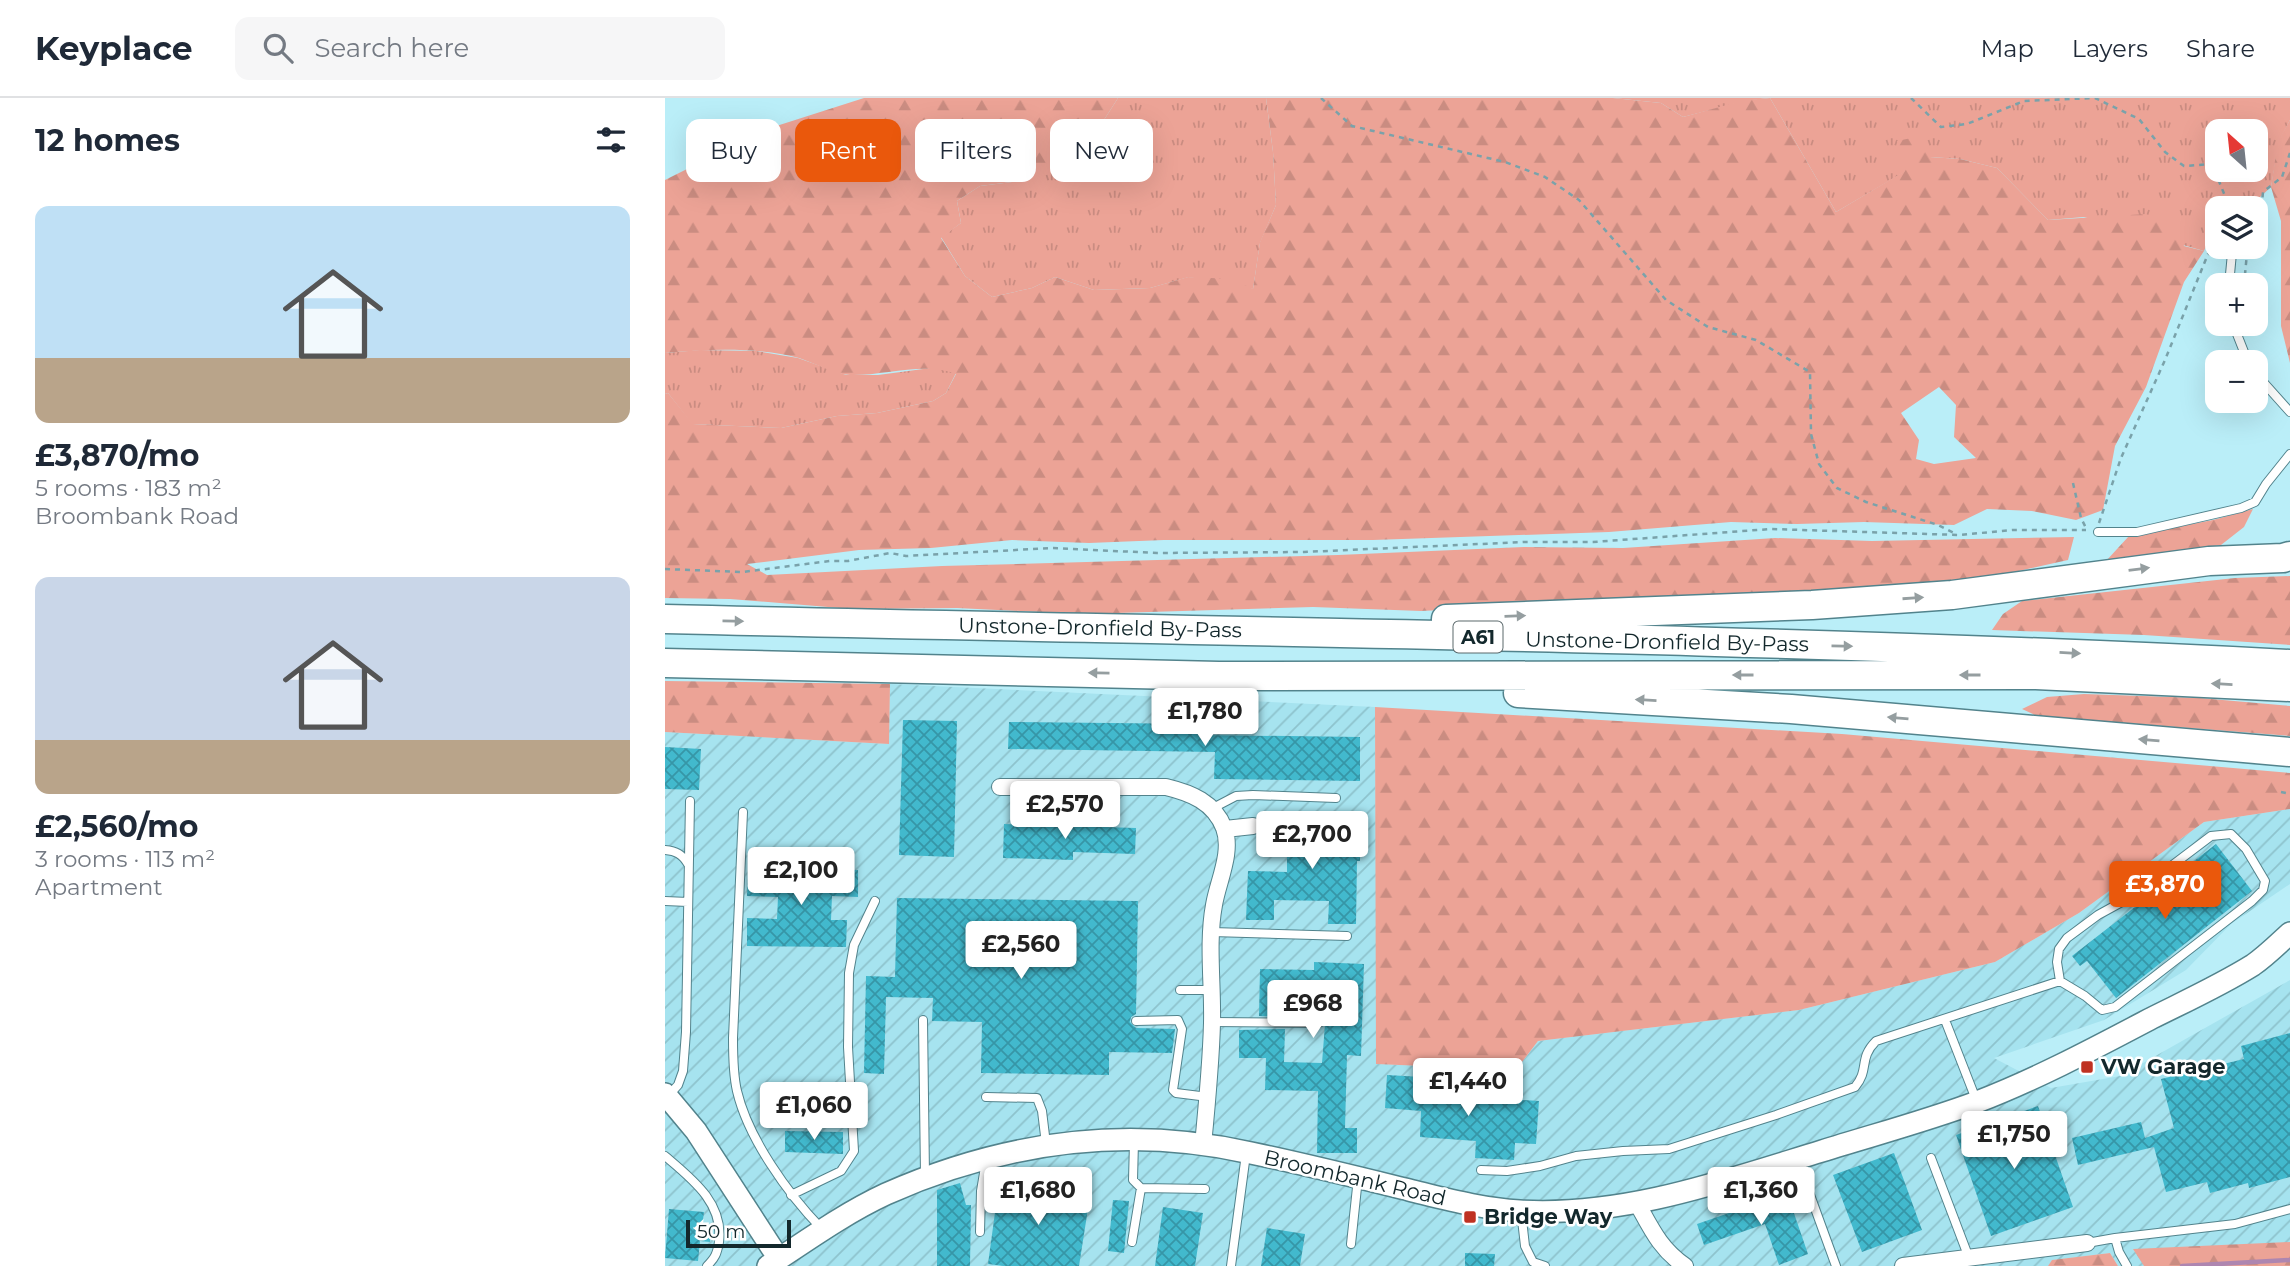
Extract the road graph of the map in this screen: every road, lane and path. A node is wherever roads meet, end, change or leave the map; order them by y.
1 (1321, 98) edge
2 (1911, 98) edge
3 (2290, 153) edge
4 (2225, 196) edge
5 (2263, 196) edge
6 (2206, 259) edge
7 (2268, 387) edge
8 (2290, 412) edge
9 (2290, 454) edge
10 (2073, 483) dead end
11 (2098, 531) joint
12 (1959, 535) junction
13 (2290, 556) edge
14 (665, 569) edge
15 (665, 620) edge
16 (1276, 632) junction
17 (665, 663) edge
18 (2290, 664) edge
19 (1219, 676) junction
20 (2290, 687) edge
21 (2290, 752) edge
22 (1000, 787) dead end
23 (2281, 792) dead end
24 (2290, 793) edge
25 (1336, 798) dead end
26 (690, 801) dead end
27 (1213, 808) junction
28 (743, 812) dead end
29 (1253, 826) dead end
30 (1225, 829) junction
31 (665, 850) edge
32 (689, 866) junction
33 (665, 901) edge
34 (874, 901) dead end
35 (688, 902) junction
36 (1212, 932) junction
37 (2290, 933) edge
38 (1347, 936) dead end
39 (2060, 981) junction
40 (1180, 990) dead end
41 (1212, 990) junction
42 (923, 1020) dead end
43 (1945, 1020) junction
44 (1136, 1021) dead end
45 (1212, 1022) junction
46 (1319, 1023) dead end
47 (666, 1096) edge
48 (986, 1097) dead end
49 (1208, 1097) junction
50 (1977, 1102) junction
51 (1134, 1139) junction
52 (1046, 1144) junction
53 (1203, 1145) junction
54 (1246, 1152) junction
55 (665, 1156) edge
56 (986, 1158) junction
57 (1931, 1158) dead end
58 (1481, 1170) dead end
59 (1358, 1178) junction
60 (925, 1179) junction
61 (1141, 1188) junction
62 (1205, 1189) dead end
63 (1809, 1192) dead end
64 (791, 1195) junction
65 (1637, 1203) junction
66 (2290, 1209) edge
67 (1521, 1211) junction
68 (823, 1230) junction
69 (980, 1232) dead end
70 (2115, 1238) junction
71 (1132, 1242) dead end
72 (2087, 1243) joint
73 (1351, 1244) dead end
74 (1969, 1258) junction
75 (773, 1262) edge
76 (707, 1266) edge
77 (1231, 1266) edge
78 (1545, 1266) edge
79 (1685, 1266) edge
80 (1836, 1266) edge
81 (1903, 1266) edge
82 (2127, 1266) edge

1 - 12 path
2 - 4 path
3 - 5 path
6 - 11 path
7 - 8 lane
9 - 11 lane
10 - 12 path
12 - 14 path
16 -> 13 highway, A61
15 -> 16 highway, Unstone-Dronfield By-Pass / A61
16 -> 18 highway, Unstone-Dronfield By-Pass / A61
19 -> 17 highway, Unstone-Dronfield By-Pass / A61
20 -> 19 highway, Unstone-Dronfield By-Pass / A61
21 -> 19 highway, A61
22 - 27 street
23 - 24 path
25 - 27 lane
26 - 32 lane
27 - 30 street
28 - 64 lane
29 - 30 street
30 - 36 street
31 - 32 lane
32 - 35 lane
33 - 35 lane
34 - 64 lane
35 - 47 lane
36 - 38 lane
36 - 41 street
37 - 50 street, Broombank Road
39 - 39 lane
39 - 43 lane
40 - 41 lane
41 - 45 street
42 - 60 lane
43 - 50 lane
43 - 58 lane
44 - 49 lane
45 - 46 lane
45 - 49 street
47 - 75 street
48 - 52 lane
49 - 53 street
50 - 65 street, Broombank Road
51 - 52 street, Broombank Road
51 - 53 street, Broombank Road
51 - 61 lane
52 - 56 street, Broombank Road
53 - 54 street, Broombank Road
54 - 59 street, Broombank Road
54 - 77 lane
55 - 76 lane
56 - 60 street, Broombank Road
56 - 69 lane
57 - 74 lane
59 - 67 street, Broombank Road
59 - 73 lane
60 - 68 street, Broombank Road
61 - 62 lane
61 - 71 lane
63 - 80 lane
64 - 68 lane
65 - 67 street, Broombank Road
65 - 79 street
66 - 70 lane
67 - 78 lane
68 - 75 street, Broombank Road
70 - 72 lane
70 - 82 lane
72 - 74 street
74 - 81 street

